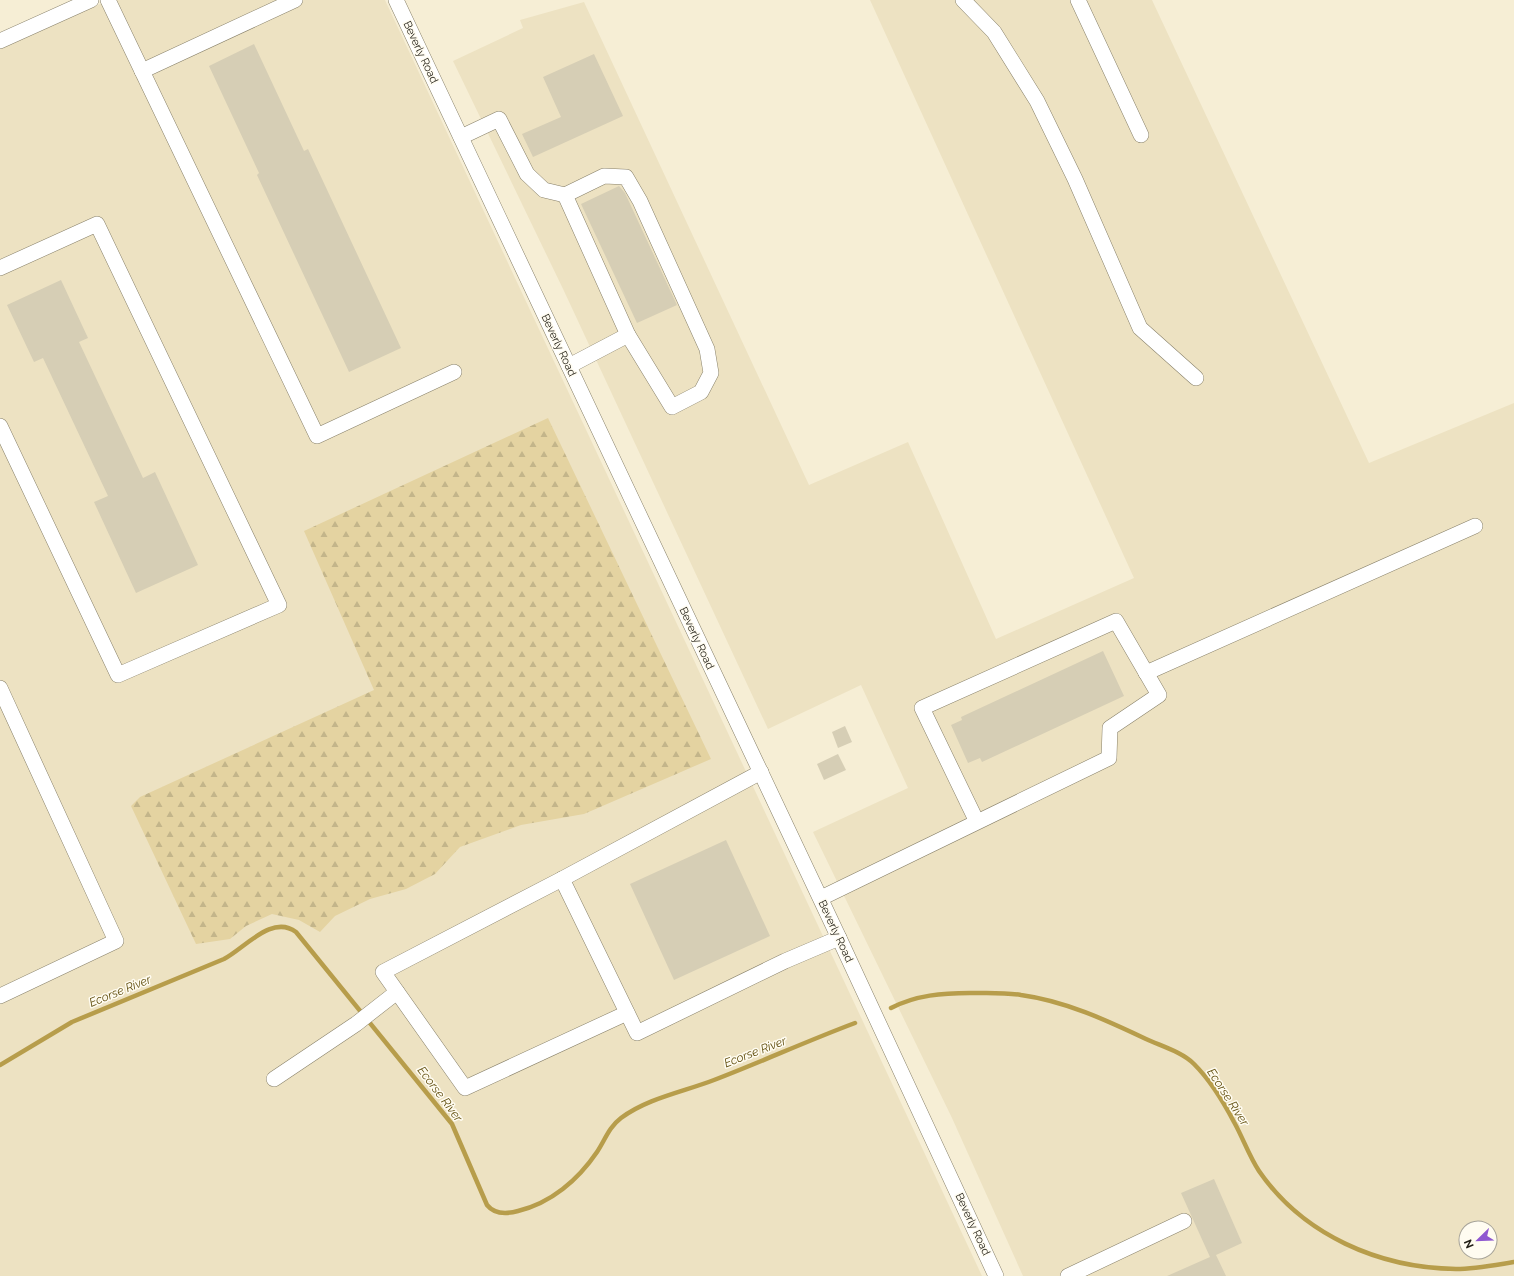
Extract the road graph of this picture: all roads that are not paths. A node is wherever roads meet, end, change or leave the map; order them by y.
1 (91, 0) edge
2 (108, 0) edge
3 (295, 0) edge
4 (396, 0) edge
5 (963, 0) edge
6 (1078, 0) edge
7 (0, 41) edge
8 (142, 71) junction
9 (1141, 135) dead end
10 (461, 138) junction
11 (565, 195) junction
12 (0, 268) edge
13 (628, 335) junction
14 (569, 366) junction
15 (454, 372) dead end
16 (1196, 378) dead end
17 (0, 426) edge
18 (1475, 526) dead end
19 (1146, 673) junction
20 (0, 688) edge
21 (761, 772) junction
22 (977, 822) junction
23 (562, 879) junction
24 (820, 898) junction
25 (839, 938) junction
26 (397, 992) junction
27 (0, 996) edge
28 (627, 1013) junction
29 (274, 1079) dead end
30 (1184, 1221) dead end
31 (996, 1276) edge
32 (1068, 1276) edge

1 - 7 street
2 - 8 street
3 - 8 street
4 - 10 street, Beverly Road
5 - 16 street
6 - 9 street
8 - 15 street
10 - 11 street
10 - 14 street, Beverly Road
11 - 13 street
11 - 13 street
12 - 17 street
13 - 14 street
14 - 21 street, Beverly Road
18 - 19 street
19 - 22 street
19 - 22 street
20 - 27 street
21 - 23 street
21 - 24 street, Beverly Road
22 - 24 street
23 - 26 street
23 - 28 street
24 - 25 street, Beverly Road
25 - 28 street
25 - 31 street, Beverly Road
26 - 28 street
26 - 29 street
30 - 32 street

